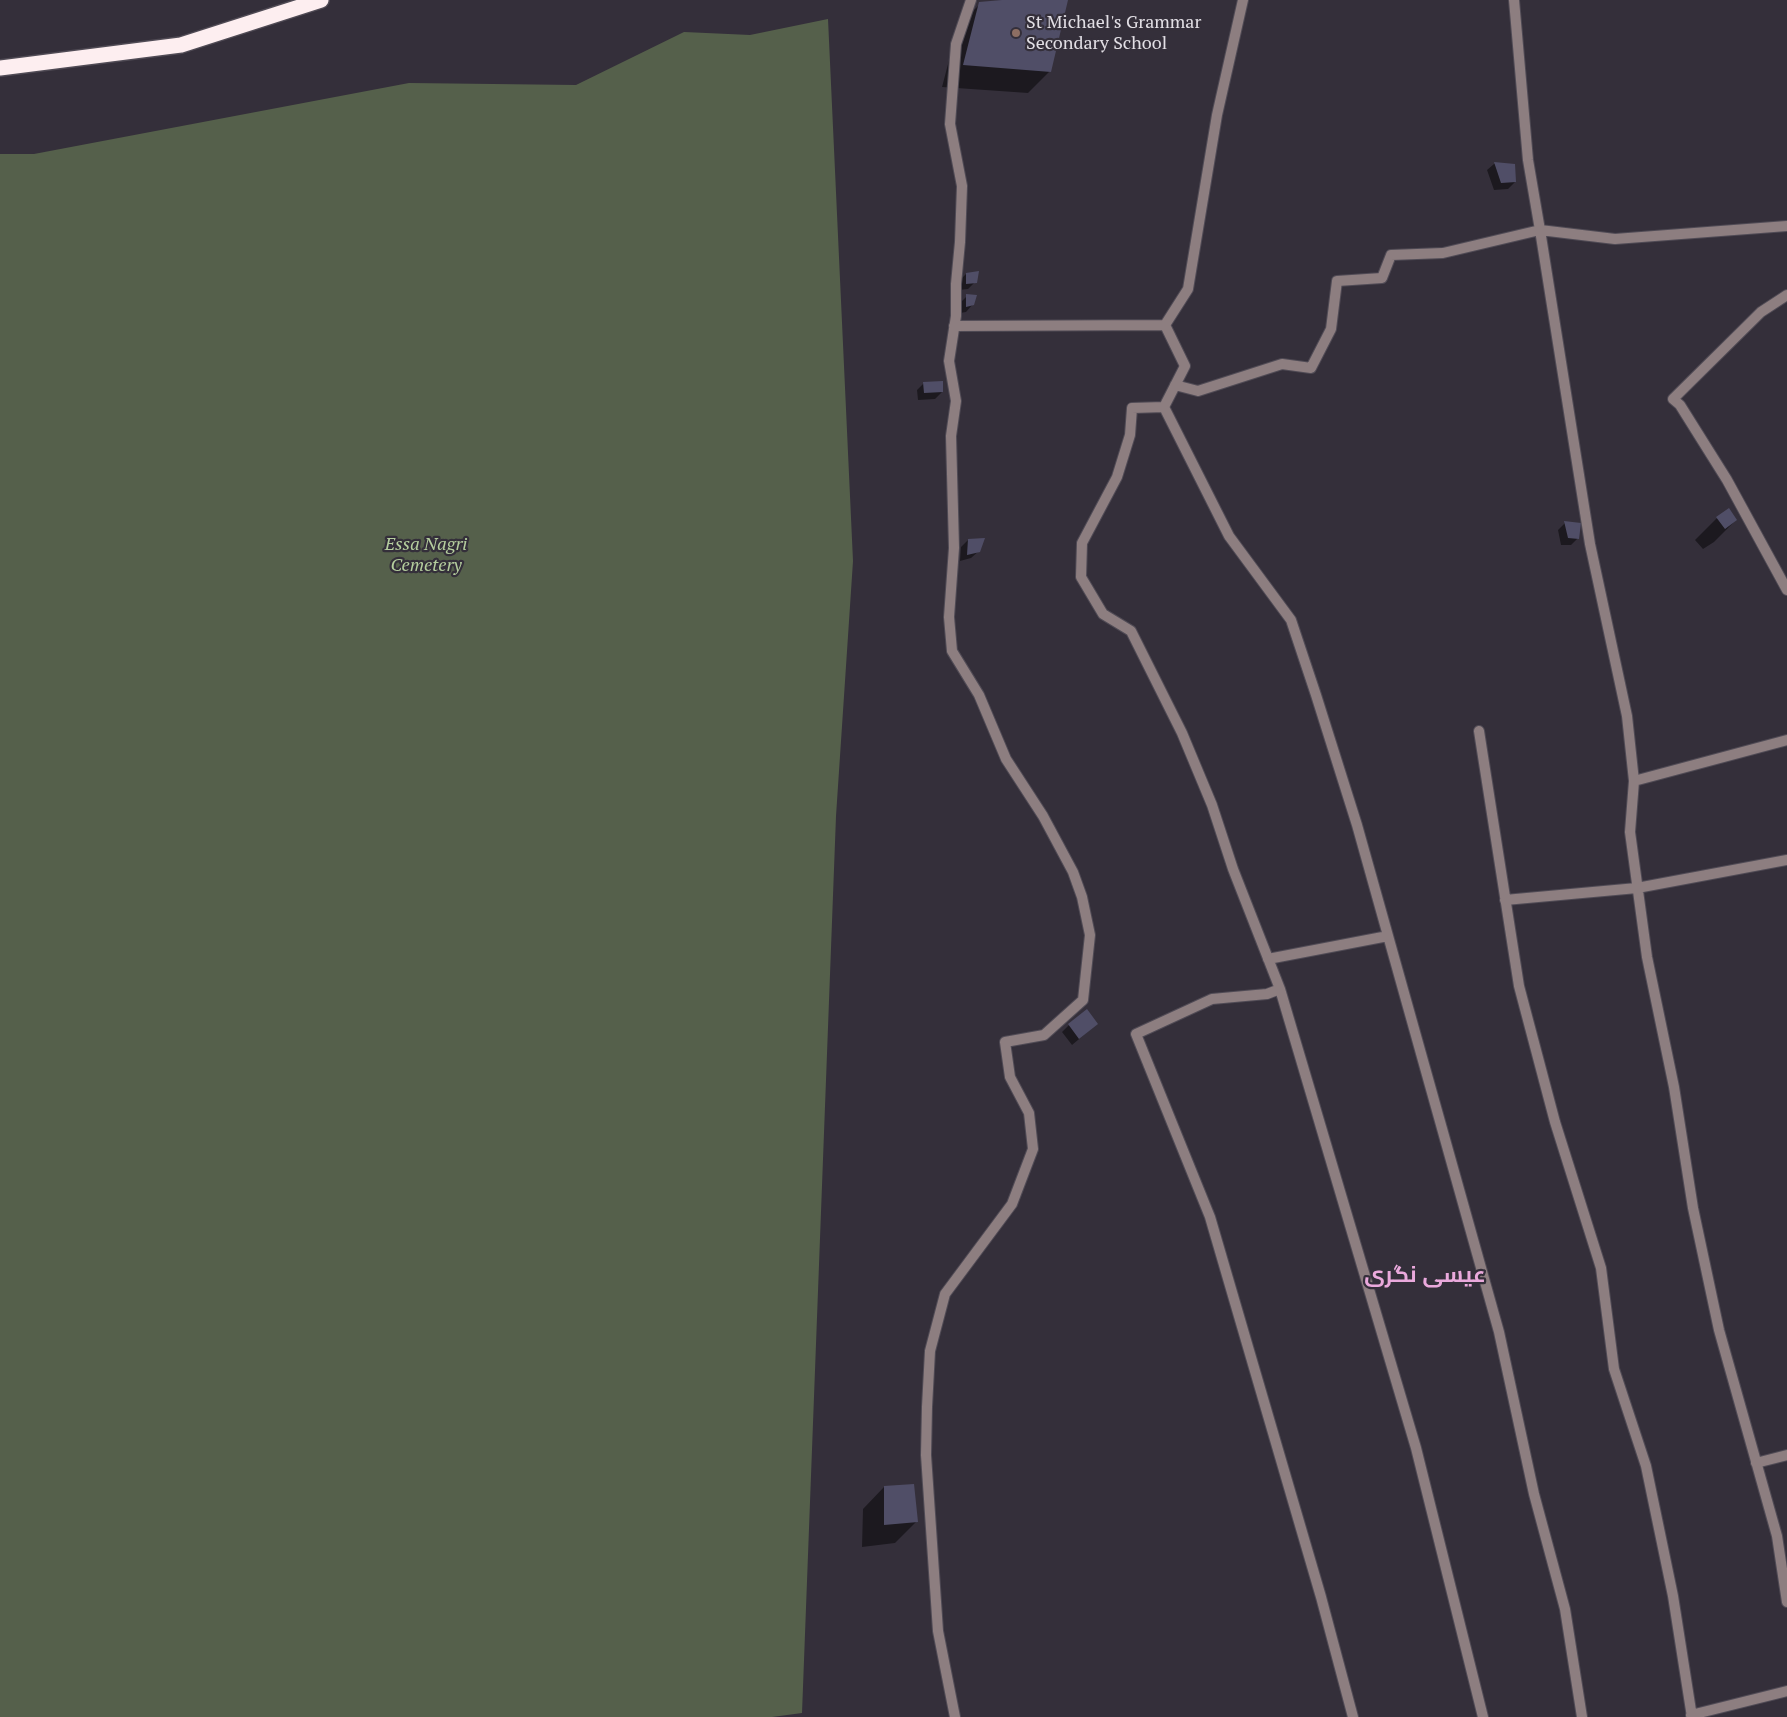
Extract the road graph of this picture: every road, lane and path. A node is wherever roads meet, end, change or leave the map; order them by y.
1 (321, 0) edge
2 (971, 0) edge
3 (1243, 0) edge
4 (1514, 0) edge
5 (0, 68) edge
6 (1787, 226) edge
7 (1540, 230) junction
8 (1787, 295) edge
9 (1165, 325) junction
10 (954, 326) junction
11 (1175, 385) junction
12 (1164, 407) junction
13 (1787, 590) edge
14 (1479, 731) dead end
15 (1787, 740) edge
16 (1634, 782) junction
17 (1787, 860) edge
18 (1637, 888) junction
19 (1505, 900) junction
20 (1388, 936) junction
21 (1268, 959) junction
22 (1280, 989) junction
23 (1787, 1455) edge
24 (1756, 1463) junction
25 (1787, 1602) edge
26 (1787, 1691) edge
27 (1692, 1716) edge
28 (955, 1717) edge
29 (1354, 1717) edge
30 (1482, 1717) edge
31 (1582, 1717) edge

1 - 5 highway
2 - 10 street
3 - 9 street
4 - 7 street
6 - 7 street
7 - 11 street
7 - 16 street
8 - 13 street
9 - 10 street
9 - 11 street
10 - 28 street
11 - 12 street
12 - 20 street
12 - 21 street
14 - 19 street
15 - 16 street
16 - 18 street
17 - 18 street
18 - 19 street
18 - 24 street
19 - 27 street
20 - 21 street
20 - 31 street
21 - 22 street
22 - 29 street
22 - 30 street
23 - 24 street
24 - 25 street
26 - 27 street

